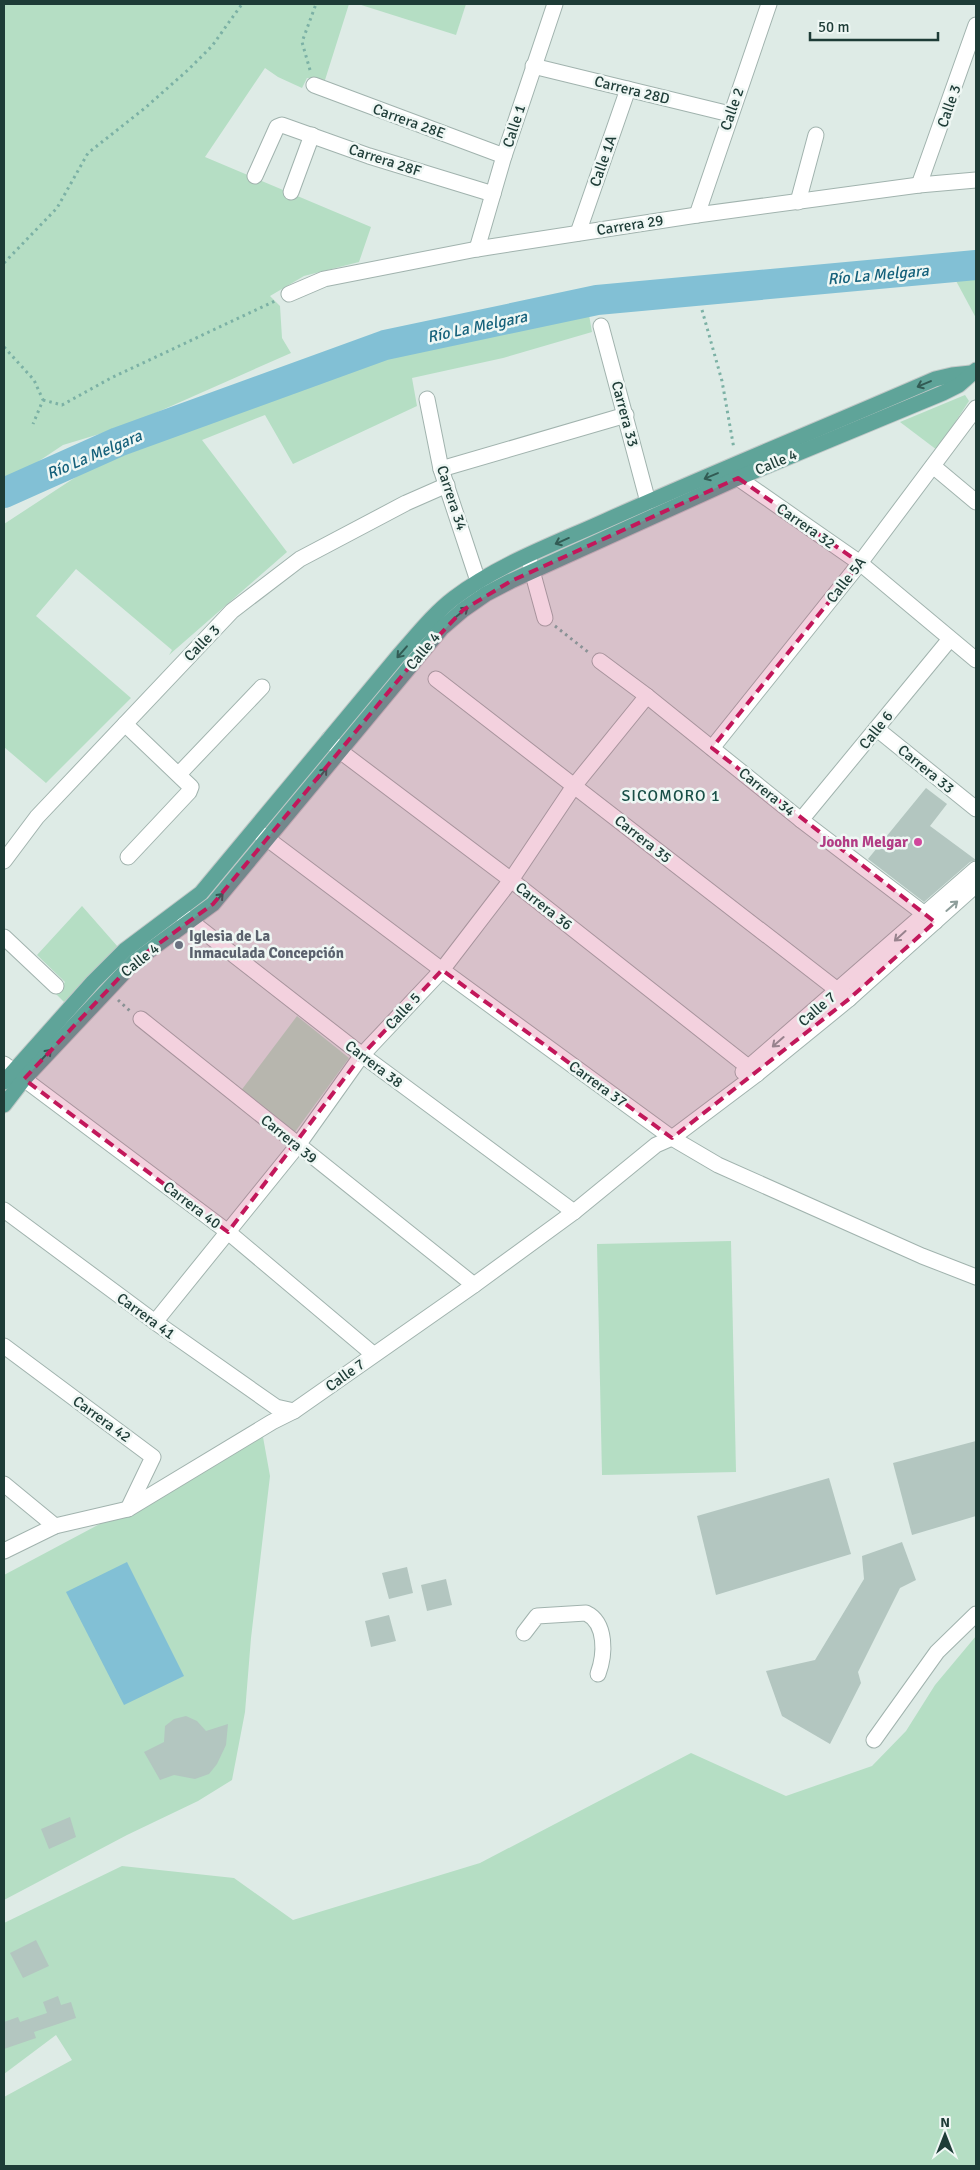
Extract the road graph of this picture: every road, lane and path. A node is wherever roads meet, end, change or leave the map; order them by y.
1 (242, 4) edge
2 (316, 4) edge
3 (555, 4) edge
4 (769, 4) edge
5 (976, 25) edge
6 (972, 54) edge
7 (533, 66) junction
8 (314, 85) joint
9 (628, 89) junction
10 (730, 114) junction
11 (816, 135) dead end
12 (312, 136) junction
13 (504, 156) junction
14 (255, 176) dead end
15 (976, 180) edge
16 (919, 185) junction
17 (291, 192) dead end
18 (492, 194) junction
19 (798, 202) junction
20 (697, 215) junction
21 (578, 233) junction
22 (477, 249) junction
23 (4, 263) edge
24 (288, 294) joint
25 (702, 310) dead end
26 (601, 326) dead end
27 (4, 348) edge
28 (974, 372) edge
29 (427, 399) dead end
30 (43, 400) junction
31 (976, 408) edge
32 (626, 415) junction
33 (33, 424) dead end
34 (933, 466) junction
35 (441, 469) junction
36 (737, 471) junction
37 (447, 485) junction
38 (648, 502) junction
39 (976, 502) edge
40 (528, 556) junction
41 (860, 563) junction
42 (532, 571) junction
43 (482, 587) junction
44 (545, 618) joint
45 (950, 639) junction
46 (976, 660) edge
47 (600, 661) joint
48 (436, 679) dead end
49 (262, 687) dead end
50 (647, 696) junction
51 (125, 724) junction
52 (876, 729) junction
53 (329, 739) junction
54 (712, 748) junction
55 (340, 751) junction
56 (179, 774) junction
57 (574, 786) junction
58 (976, 809) edge
59 (801, 820) junction
60 (255, 830) junction
61 (268, 840) junction
62 (128, 858) dead end
63 (4, 861) edge
64 (976, 869) edge
65 (511, 880) junction
66 (976, 885) edge
67 (177, 910) junction
68 (930, 918) junction
69 (190, 922) junction
70 (4, 937) edge
71 (442, 970) junction
72 (56, 986) dead end
73 (106, 990) junction
74 (844, 995) junction
75 (142, 1019) joint
76 (362, 1055) junction
77 (753, 1071) junction
78 (11, 1074) edge
79 (4, 1105) edge
80 (664, 1138) junction
81 (298, 1145) junction
82 (4, 1210) edge
83 (574, 1212) junction
84 (228, 1232) junction
85 (976, 1277) edge
86 (474, 1285) junction
87 (155, 1322) junction
88 (4, 1346) edge
89 (373, 1354) junction
90 (294, 1411) junction
91 (4, 1484) edge
92 (128, 1509) junction
93 (55, 1526) junction
94 (4, 1552) edge
95 (976, 1614) edge
96 (524, 1633) dead end
97 (598, 1674) dead end
98 (874, 1740) dead end

1 - 23 path
2 - 8 path
3 - 7 street, Calle 1
4 - 10 street, Calle 2
5 - 6 street, Calle 3
6 - 16 street, Calle 3
7 - 9 street, Carrera 28D
7 - 13 street, Calle 1
8 - 13 street, Carrera 28E
9 - 10 street, Carrera 28D
9 - 21 street, Calle 1A
10 - 20 street, Calle 2
11 - 19 street
12 - 14 street, Carrera 28F
12 - 17 street
12 - 18 street, Carrera 28F
13 - 18 street, Calle 1
15 - 16 street, Carrera 29
16 - 19 street, Carrera 29
18 - 22 street, Calle 1
19 - 20 street, Carrera 29
20 - 21 street, Carrera 29
21 - 22 street, Carrera 29
22 - 24 street, Carrera 29
24 - 30 path
25 - 36 path
26 - 32 street, Carrera 33
27 - 30 path
28 - 36 main road, Calle 4
29 - 35 street, Carrera 34
30 - 33 path
31 - 34 street, Calle 5A
32 - 35 street
32 - 38 street, Carrera 33
34 - 39 street
34 - 41 street, Calle 5A
35 - 37 street, Carrera 34
36 -> 38 main road, Calle 4
36 - 41 street, Carrera 32
36 - 42 main road, Calle 4
37 - 43 street, Carrera 34
37 - 51 street, Calle 3
38 -> 40 main road, Calle 4
40 - 42 street
40 - 43 main road, Calle 4
41 - 45 street, Carrera 32
41 - 54 street, Calle 5A
42 - 43 main road, Calle 4
42 - 44 street
43 -> 53 main road, Calle 4
55 -> 43 main road, Calle 4
44 - 47 path
45 - 46 street, Carrera 32
45 - 52 street, Calle 6
47 - 50 street, Carrera 34
48 - 57 street, Carrera 35
49 - 56 street
50 - 54 street, Carrera 34
50 - 57 street, Calle 5
51 - 56 street
51 - 63 street, Calle 3
52 - 58 street, Carrera 33
52 - 59 street, Calle 6
53 - 55 street, Carrera 36
53 - 60 main road, Calle 4
54 - 59 street, Carrera 34
61 -> 55 main road, Calle 4
55 - 65 street, Carrera 36
56 - 62 street
57 - 65 street, Calle 5
57 - 74 street, Carrera 35
59 - 68 street, Carrera 34
60 - 61 street, Carrera 37
60 - 67 main road, Calle 4
69 -> 61 main road, Calle 4
61 - 71 street, Carrera 37
64 - 68 street, Calle 7
65 - 71 street, Calle 5
65 - 77 street, Carrera 36
68 -> 66 street, Calle 7
67 - 69 street, Carrera 38
67 - 78 main road, Calle 4
68 - 74 street, Calle 7
69 - 73 main road, Calle 4
69 - 76 street, Carrera 38
70 - 72 street
71 - 76 street, Calle 5
71 - 80 street, Carrera 37
73 - 75 path
78 -> 73 main road, Calle 4
74 - 77 street, Calle 7
75 - 81 street, Carrera 39
76 - 81 street, Calle 5
76 - 83 street, Carrera 38
77 - 80 street, Calle 7
78 - 79 main road, Calle 4
78 - 84 street, Carrera 40
80 - 83 street, Calle 7
80 - 85 street, Carrera 37
81 - 84 street, Calle 5
81 - 86 street, Carrera 39
82 - 87 street, Carrera 41
83 - 86 street, Calle 7
84 - 87 street, Calle 5
84 - 89 street, Carrera 40
86 - 89 street, Calle 7
87 - 90 street, Carrera 41
88 - 92 street, Carrera 42
89 - 90 street, Calle 7
90 - 92 street, Calle 7
91 - 93 street
92 - 93 street, Calle 7
93 - 94 street, Calle 7
95 - 98 street
96 - 97 street

